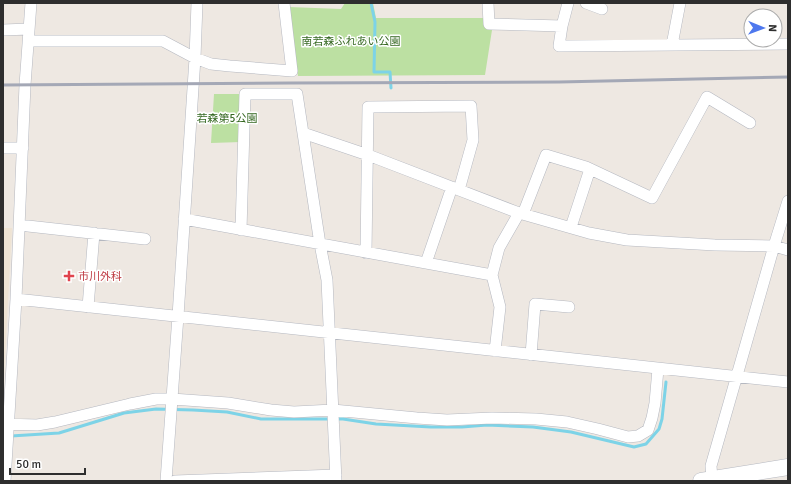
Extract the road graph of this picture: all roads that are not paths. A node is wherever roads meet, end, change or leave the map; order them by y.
1 (31, 3) edge
2 (197, 3) edge
3 (284, 3) edge
4 (488, 3) edge
5 (568, 3) edge
6 (586, 3) edge
7 (680, 3) edge
8 (602, 9) dead end
9 (562, 26) junction
10 (3, 30) edge
11 (29, 30) junction
12 (29, 41) junction
13 (788, 44) edge
14 (672, 45) junction
15 (195, 58) junction
16 (750, 123) dead end
17 (303, 133) junction
18 (3, 148) edge
19 (23, 148) junction
20 (368, 155) junction
21 (590, 169) junction
22 (455, 188) junction
23 (788, 201) edge
24 (521, 214) junction
25 (184, 219) junction
26 (19, 225) junction
27 (571, 227) junction
28 (241, 230) junction
29 (94, 233) junction
30 (145, 239) dead end
31 (320, 244) junction
32 (774, 246) junction
33 (788, 250) edge
34 (366, 253) junction
35 (426, 263) junction
36 (492, 275) junction
37 (16, 299) junction
38 (88, 307) junction
39 (569, 307) dead end
40 (178, 316) junction
41 (329, 332) junction
42 (495, 351) junction
43 (532, 355) junction
44 (658, 369) junction
45 (737, 376) junction
46 (788, 382) edge
47 (172, 406) junction
48 (334, 416) junction
49 (6, 426) edge
50 (788, 467) edge
51 (336, 478) edge
52 (707, 480) edge
53 (5, 481) edge
54 (166, 481) edge
55 (175, 481) edge

1 - 11 street
2 - 15 street
3 - 15 street
4 - 9 street
5 - 9 street
6 - 8 street
7 - 14 street
9 - 14 street
10 - 11 street
11 - 12 street
12 - 15 street
12 - 19 street
13 - 14 street
15 - 25 street
16 - 21 street
17 - 20 street
17 - 28 street
17 - 31 street
18 - 19 street
19 - 26 street
20 - 22 street
20 - 22 street
20 - 34 street
21 - 24 street
21 - 27 street
22 - 24 street
22 - 35 street
23 - 32 street
24 - 27 street
24 - 36 street
25 - 28 street
25 - 40 street
26 - 29 street
26 - 37 street
27 - 32 street
28 - 31 street
29 - 30 street
29 - 38 street
31 - 34 street
31 - 41 street
32 - 33 street
32 - 45 street
34 - 35 street
35 - 36 street
36 - 42 street
37 - 38 street
37 - 49 street
38 - 40 street
39 - 43 street
40 - 41 street
40 - 47 street
41 - 42 street
41 - 48 street
42 - 43 street
43 - 44 street
44 - 45 street
44 - 48 street
45 - 46 street
45 - 52 street
47 - 48 street
47 - 49 street
47 - 54 street
48 - 51 street
49 - 53 street
50 - 52 main road
51 - 55 street

